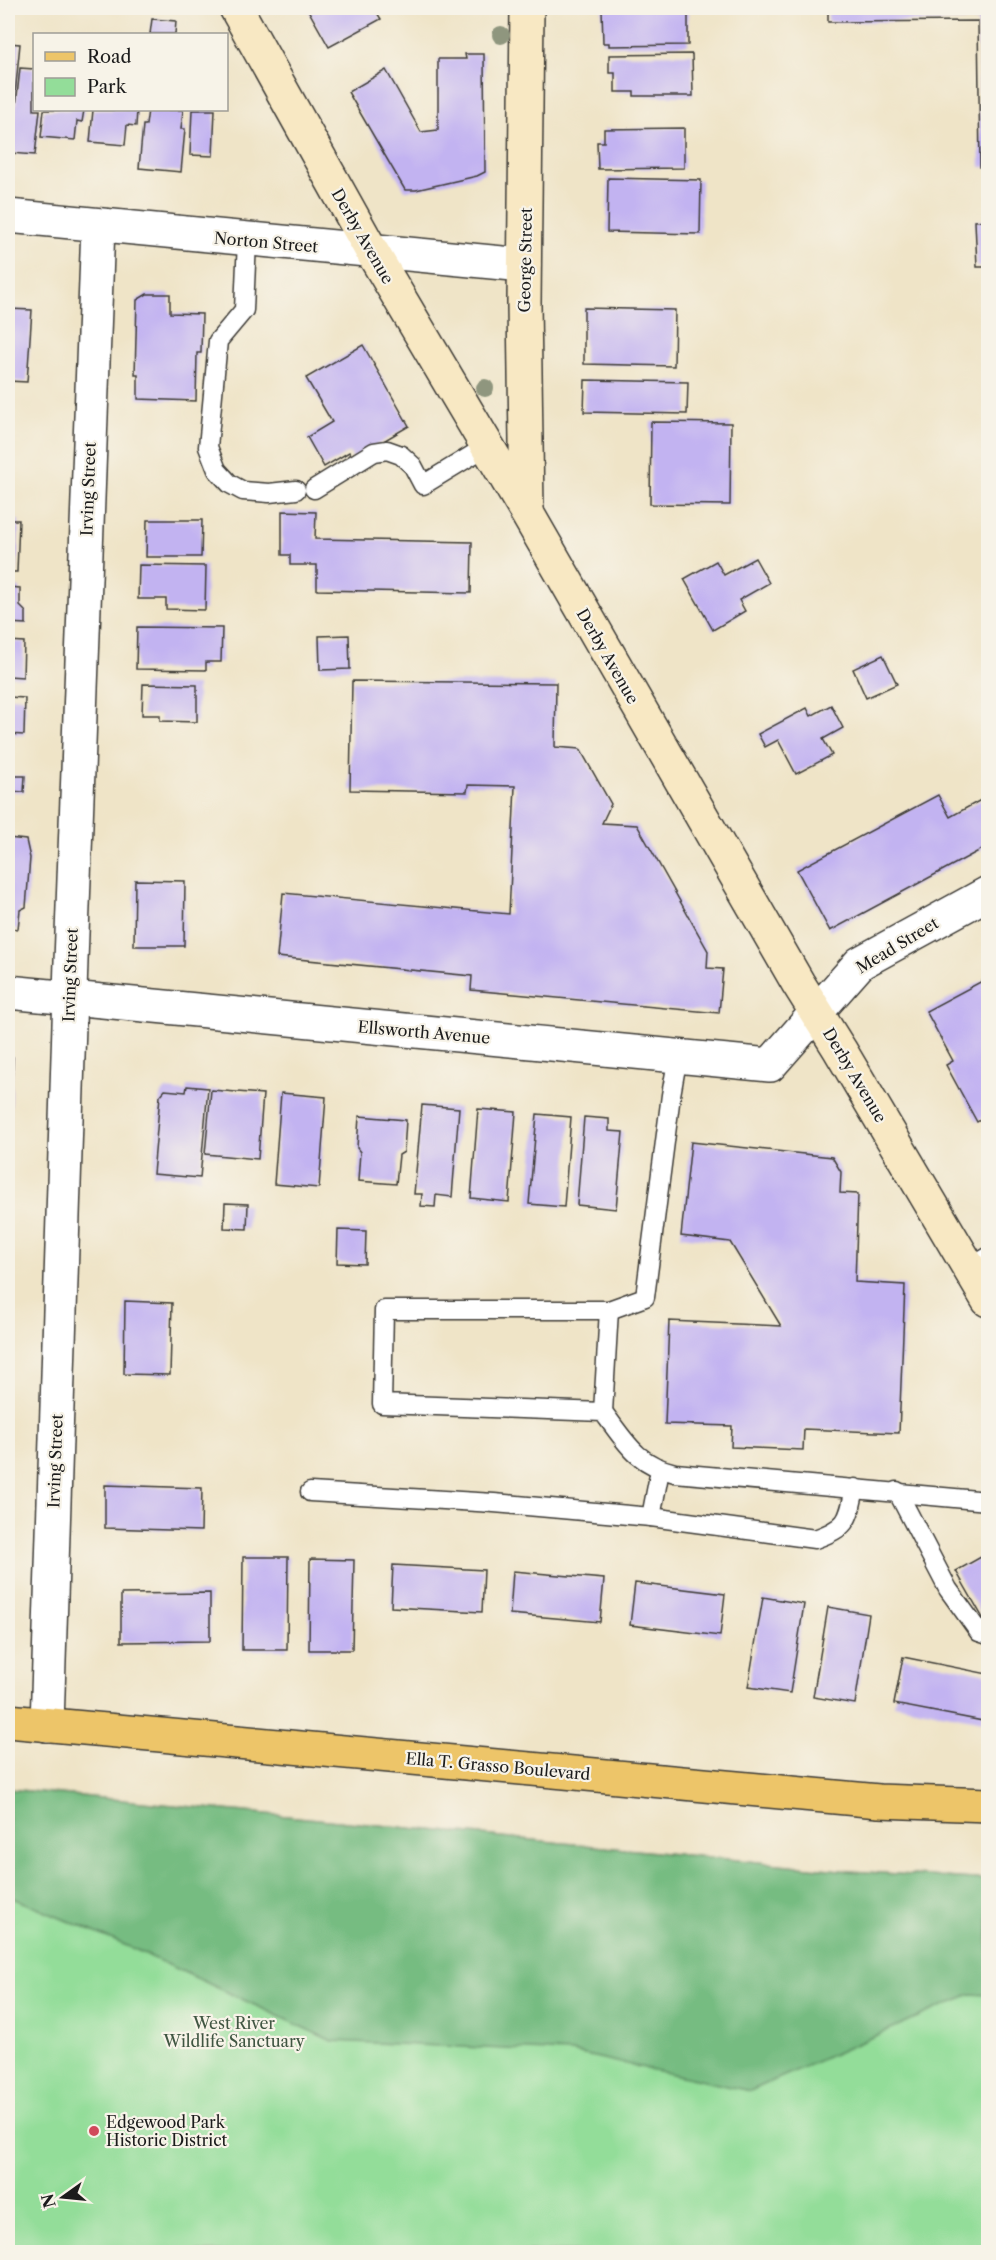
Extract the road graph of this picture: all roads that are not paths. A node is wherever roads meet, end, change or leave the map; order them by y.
1 (236, 8) edge
2 (527, 8) edge
3 (8, 216) edge
4 (98, 226) junction
5 (248, 240) junction
6 (371, 250) junction
7 (524, 265) junction
8 (488, 446) junction
9 (527, 513) junction
10 (988, 893) edge
11 (8, 992) edge
12 (70, 998) junction
13 (816, 1011) junction
14 (678, 1056) junction
15 (979, 1262) edge
16 (988, 1300) edge
17 (609, 1310) junction
18 (603, 1412) junction
19 (660, 1470) junction
20 (855, 1488) junction
21 (897, 1491) junction
22 (310, 1492) dead end
23 (988, 1501) edge
24 (651, 1517) junction
25 (988, 1635) edge
26 (8, 1721) edge
27 (47, 1725) junction
28 (988, 1805) edge

1 - 6 main road, Derby Avenue
2 - 7 main road, George Street
3 - 4 street, Norton Street
4 - 5 street, Norton Street
4 - 12 street, Irving Street
5 - 6 street, Norton Street
5 - 8 lane
6 - 7 street, Norton Street
6 - 8 main road, Derby Avenue
7 - 9 main road, George Street
8 - 9 main road, Derby Avenue
9 - 13 main road, Derby Avenue
10 - 13 street, Mead Street
11 - 12 street, Ellsworth Avenue
12 - 14 street, Ellsworth Avenue
12 - 27 street, Irving Street
13 - 14 street, Ellsworth Avenue
13 - 15 main road, Derby Avenue
14 - 17 lane
15 - 16 main road, Derby Avenue
17 - 18 lane
17 - 18 lane
18 - 19 lane
19 - 20 lane
19 - 24 lane
20 - 21 lane
20 - 24 lane
21 - 23 lane
21 - 25 lane
22 - 24 lane
26 - 27 main road, Ella T. Grasso Boulevard
27 - 28 main road, Ella T. Grasso Boulevard

